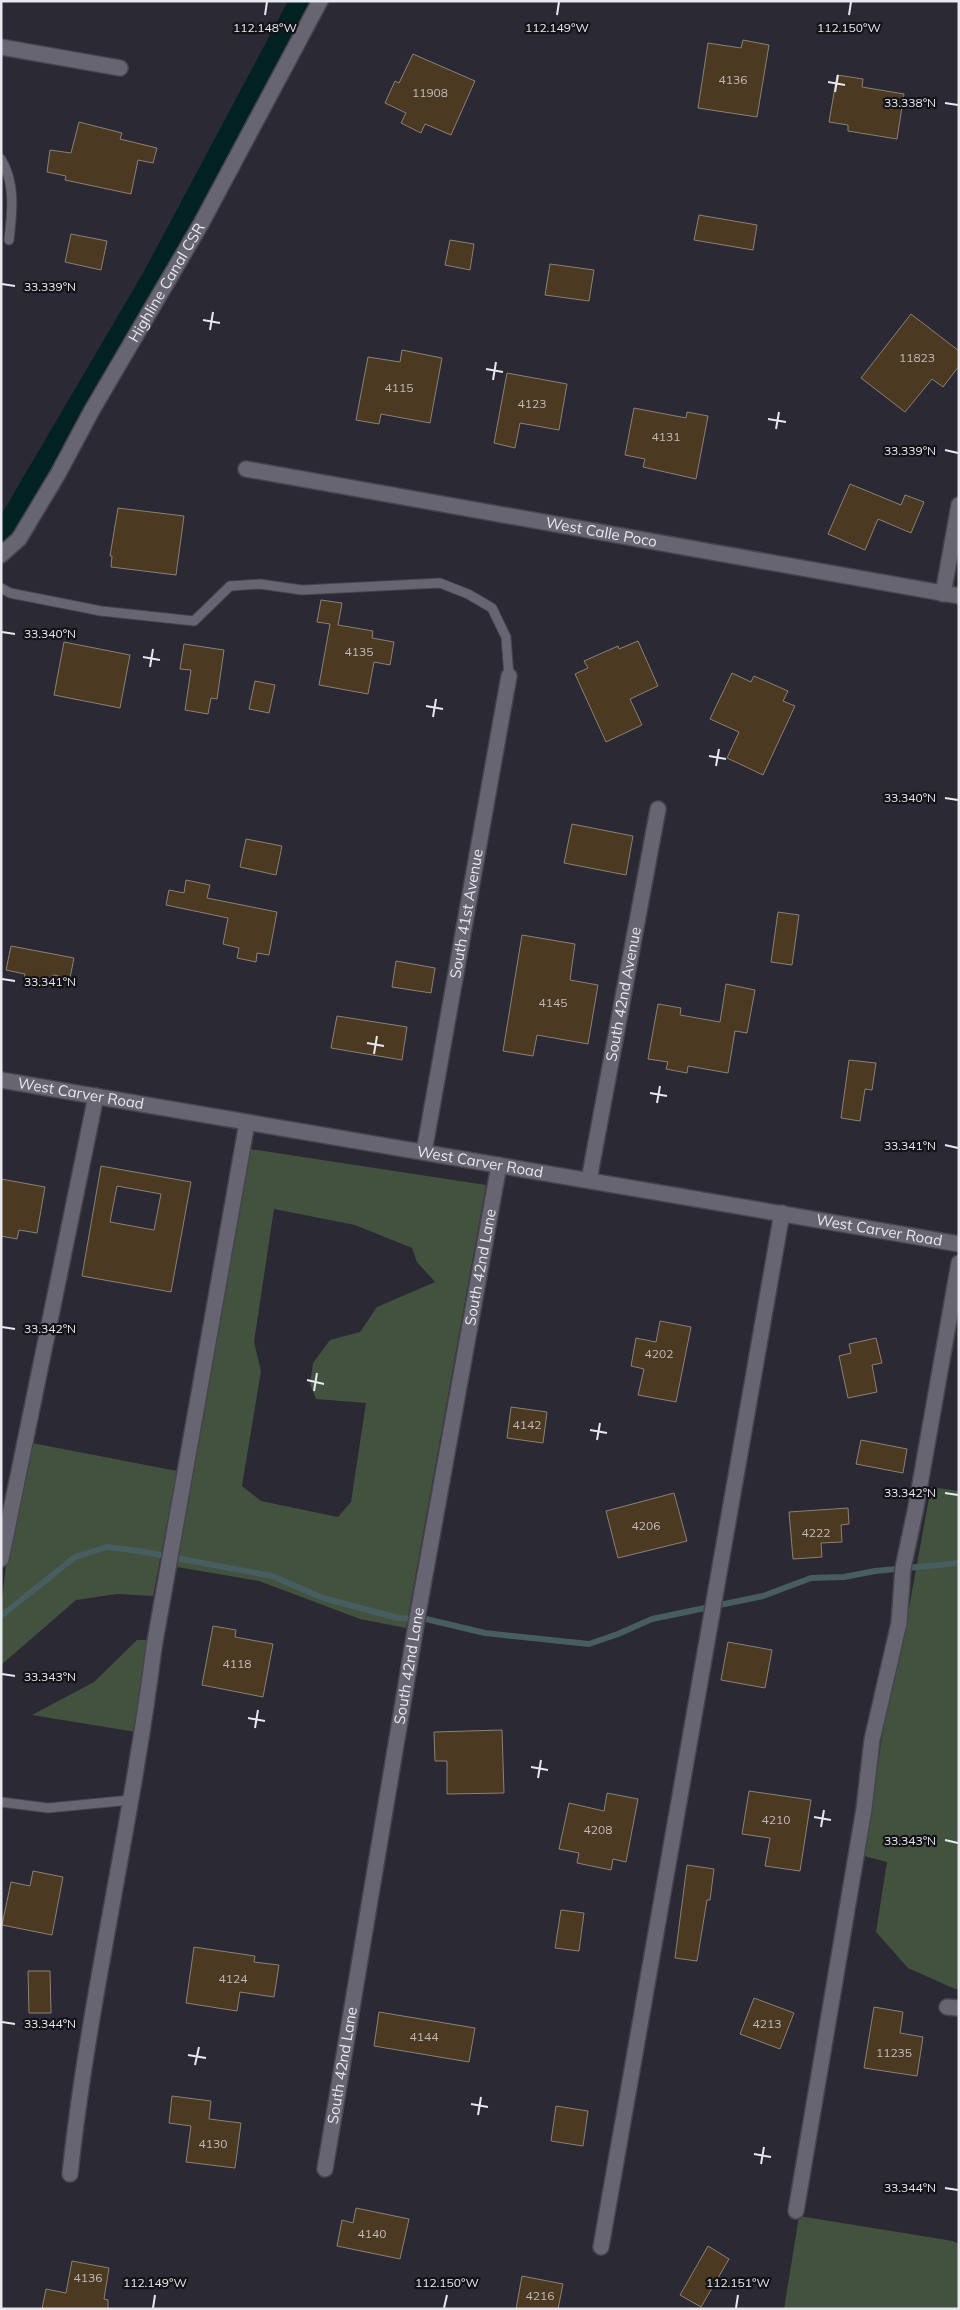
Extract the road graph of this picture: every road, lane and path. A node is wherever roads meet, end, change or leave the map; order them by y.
1 (320, 1) edge
2 (1, 47) edge
3 (120, 68) dead end
4 (1, 159) edge
5 (9, 240) dead end
6 (246, 468) dead end
7 (959, 505) edge
8 (1, 555) edge
9 (1, 588) edge
10 (943, 594) junction
11 (959, 596) edge
12 (510, 676) joint
13 (658, 809) dead end
14 (1, 1080) edge
15 (96, 1096) junction
16 (248, 1123) junction
17 (424, 1152) junction
18 (500, 1164) junction
19 (589, 1180) junction
20 (782, 1213) junction
21 (959, 1244) edge
22 (959, 1263) edge
23 (1, 1559) edge
24 (131, 1800) junction
25 (1, 1802) edge
26 (325, 2169) dead end
27 (70, 2174) dead end
28 (796, 2212) dead end
29 (601, 2247) dead end

1 - 8 street, Highline Canal CSR
2 - 3 street
4 - 5 lane
6 - 10 street, West Calle Poco
7 - 10 street
9 - 12 lane
10 - 11 street, West Calle Poco
12 - 17 street, South 41st Avenue
13 - 19 street, South 42nd Avenue
14 - 15 street, West Carver Road
15 - 16 street, West Carver Road
15 - 23 street
16 - 17 street, West Carver Road
16 - 24 street
17 - 18 street, West Carver Road
18 - 19 street, West Carver Road
18 - 26 street, South 42nd Lane
19 - 20 street, West Carver Road
20 - 21 street, West Carver Road
20 - 29 street
22 - 28 street
24 - 25 lane
24 - 27 street

